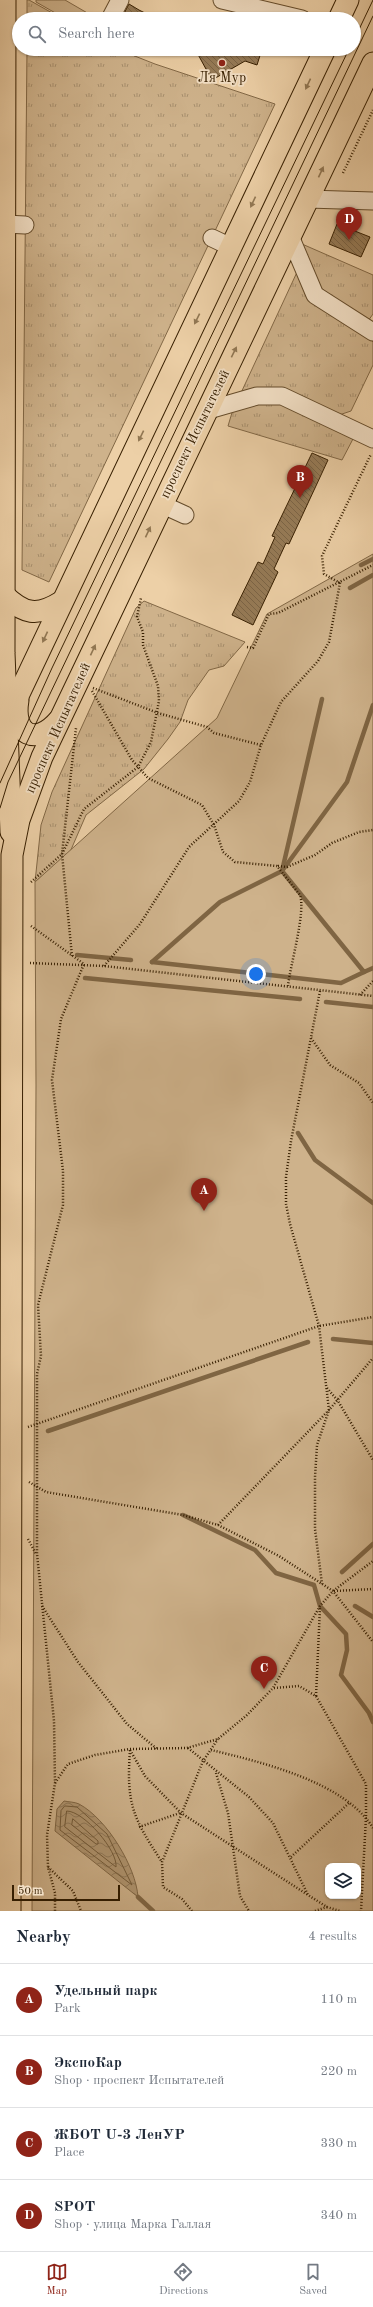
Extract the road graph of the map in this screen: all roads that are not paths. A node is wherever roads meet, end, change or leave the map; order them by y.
1 (5, 0) edge
2 (120, 0) edge
3 (222, 0) edge
4 (348, 0) edge
5 (114, 12) edge
6 (273, 12) edge
7 (342, 12) edge
8 (322, 56) edge
9 (373, 62) edge
10 (308, 199) junction
11 (373, 201) edge
12 (5, 224) junction
13 (25, 225) dead end
14 (290, 236) junction
15 (212, 238) dead end
16 (231, 247) junction
17 (373, 332) edge
18 (205, 412) junction
19 (373, 439) edge
20 (161, 504) junction
21 (185, 515) dead end
22 (4, 595) junction
23 (61, 602) junction
24 (20, 692) junction
25 (69, 720) junction
26 (3, 727) edge
27 (12, 855) junction
28 (10, 1911) edge

1 - 12 main road
2 - 5 street
3 - 6 street
4 - 7 main road
8 -> 16 main road
10 -> 9 main road, проспект Испытателей
10 - 11 street
10 - 14 main road, проспект Испытателей
12 - 13 street
12 - 22 main road
14 - 17 street
18 -> 14 main road, проспект Испытателей
15 - 16 street
16 -> 23 main road
18 - 19 street
18 - 20 main road, проспект Испытателей
20 - 21 street
25 -> 20 main road, проспект Испытателей
22 - 23 main road
22 - 26 main road
23 -> 24 main road
24 - 25 main road
24 - 26 main road
25 - 27 main road, проспект Испытателей
26 - 27 main road
27 - 28 main road, проспект Испытателей

